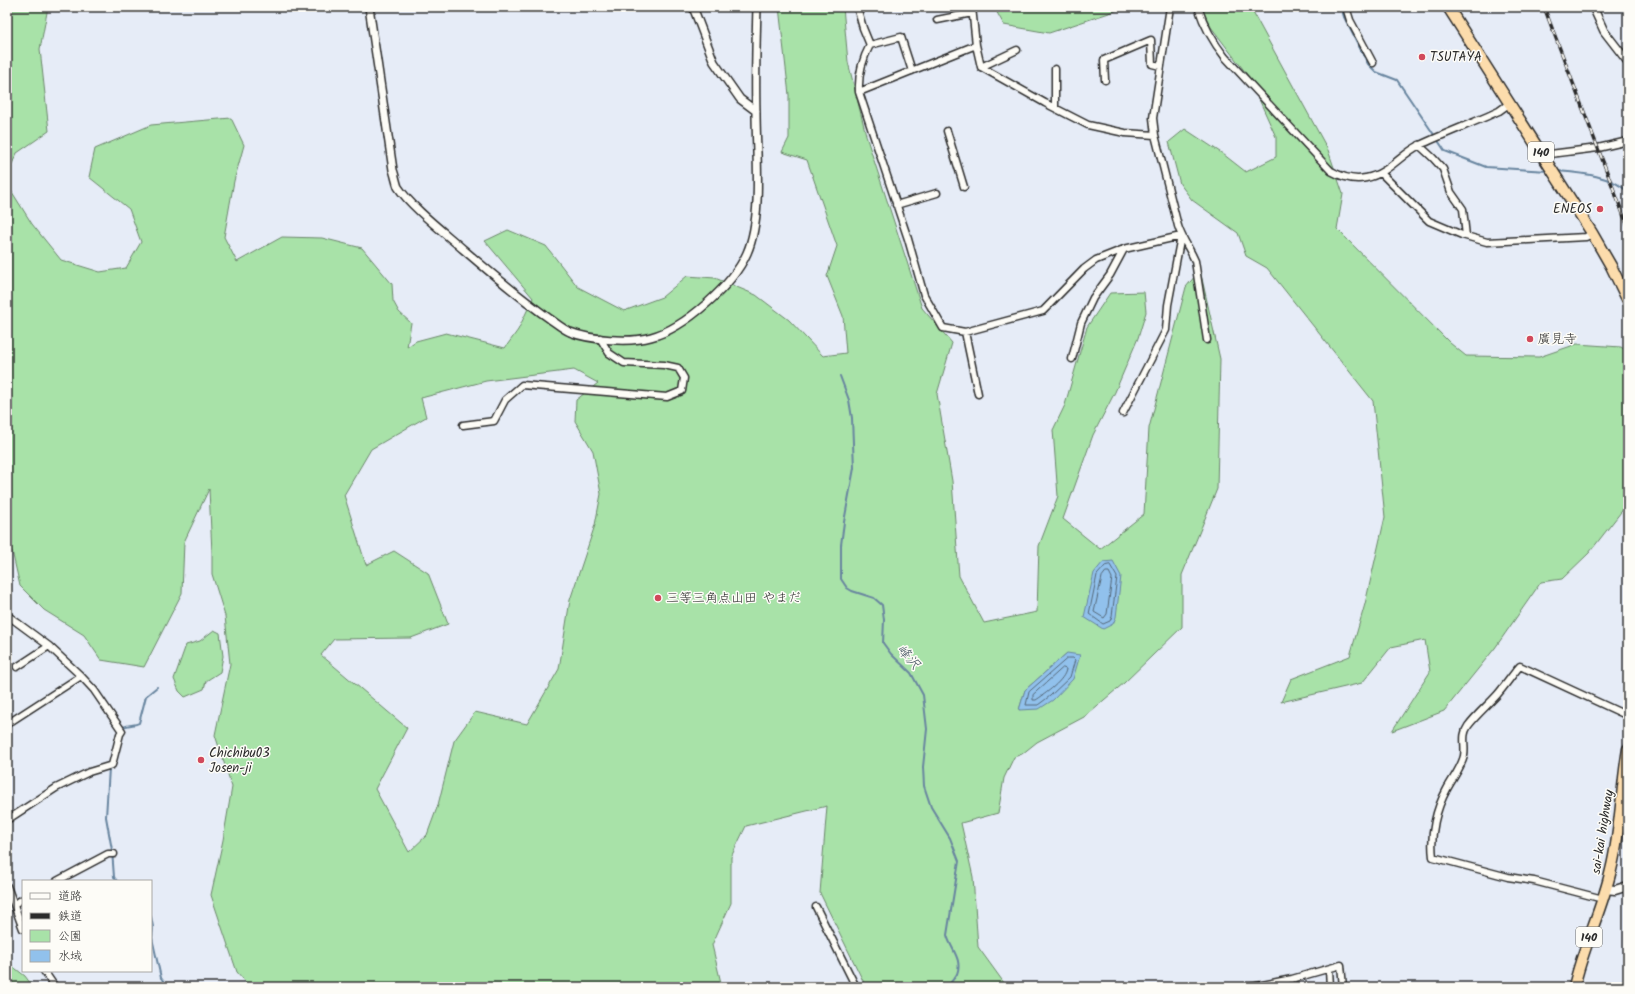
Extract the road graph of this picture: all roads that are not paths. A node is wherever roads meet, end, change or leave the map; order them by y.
1 (369, 7) edge
2 (693, 7) edge
3 (757, 7) edge
4 (857, 7) edge
5 (1170, 7) edge
6 (1198, 7) edge
7 (1346, 7) edge
8 (1448, 7) edge
9 (1593, 7) edge
10 (972, 10) edge
11 (937, 20) dead end
12 (870, 45) junction
13 (976, 45) junction
14 (1017, 50) dead end
15 (1628, 62) edge
16 (1373, 63) dead end
17 (1160, 66) junction
18 (981, 67) junction
19 (1055, 69) dead end
20 (912, 71) junction
21 (1105, 80) dead end
22 (859, 92) junction
23 (1510, 103) junction
24 (1055, 108) junction
25 (756, 111) junction
26 (947, 131) dead end
27 (1155, 135) junction
28 (1628, 141) edge
29 (1419, 146) junction
30 (1542, 155) junction
31 (1381, 173) junction
32 (964, 186) dead end
33 (937, 193) dead end
34 (896, 205) junction
35 (1592, 233) junction
36 (1181, 236) junction
37 (1466, 236) junction
38 (1124, 249) junction
39 (1628, 301) edge
40 (965, 332) junction
41 (600, 338) junction
42 (1207, 340) dead end
43 (1072, 359) dead end
44 (978, 394) dead end
45 (1123, 413) dead end
46 (463, 425) dead end
47 (7, 615) edge
48 (49, 646) junction
49 (17, 667) dead end
50 (81, 676) junction
51 (1628, 716) edge
52 (7, 724) edge
53 (1628, 749) edge
54 (7, 820) edge
55 (114, 854) dead end
56 (59, 880) edge
57 (7, 886) edge
58 (1628, 886) edge
59 (1605, 894) junction
60 (22, 900) edge
61 (14, 904) junction
62 (816, 906) dead end
63 (22, 926) edge
64 (1329, 969) junction
65 (45, 972) edge
66 (1292, 979) junction
67 (55, 987) edge
68 (856, 987) edge
69 (1252, 987) edge
70 (1291, 987) edge
71 (1330, 987) edge
72 (1343, 987) edge
73 (1574, 987) edge

1 - 41 street
2 - 25 street
3 - 25 street
4 - 12 street
5 - 17 street
6 - 31 street
7 - 16 street
8 - 23 highway, 140
9 - 15 street
10 - 11 street
10 - 13 street
12 - 20 street
12 - 22 street
13 - 18 street
13 - 20 street
14 - 18 street
17 - 21 street
17 - 27 street
18 - 24 street
19 - 24 street
20 - 22 street
22 - 34 street
23 - 29 street
23 - 30 highway, 140
24 - 27 street
25 - 41 street
26 - 32 street
27 - 36 street
28 - 30 street
29 - 31 street
29 - 37 street
30 - 35 highway, 140
31 - 37 street
33 - 34 street
34 - 40 street
35 - 37 street
35 - 39 highway, 140
36 - 38 street
36 - 42 street
36 - 45 street
38 - 40 street
38 - 43 street
40 - 44 street
41 - 46 street
47 - 48 street
48 - 49 street
48 - 50 street
50 - 52 street
50 - 54 street
51 - 59 street
53 - 59 highway, sai-kai highway / 140
55 - 56 street
57 - 61 street
58 - 59 main road
59 - 73 highway, sai-kai highway / 140
60 - 61 street
61 - 63 street
62 - 68 street
64 - 66 street
64 - 71 street
64 - 72 street
65 - 67 street
66 - 69 street
66 - 70 street

